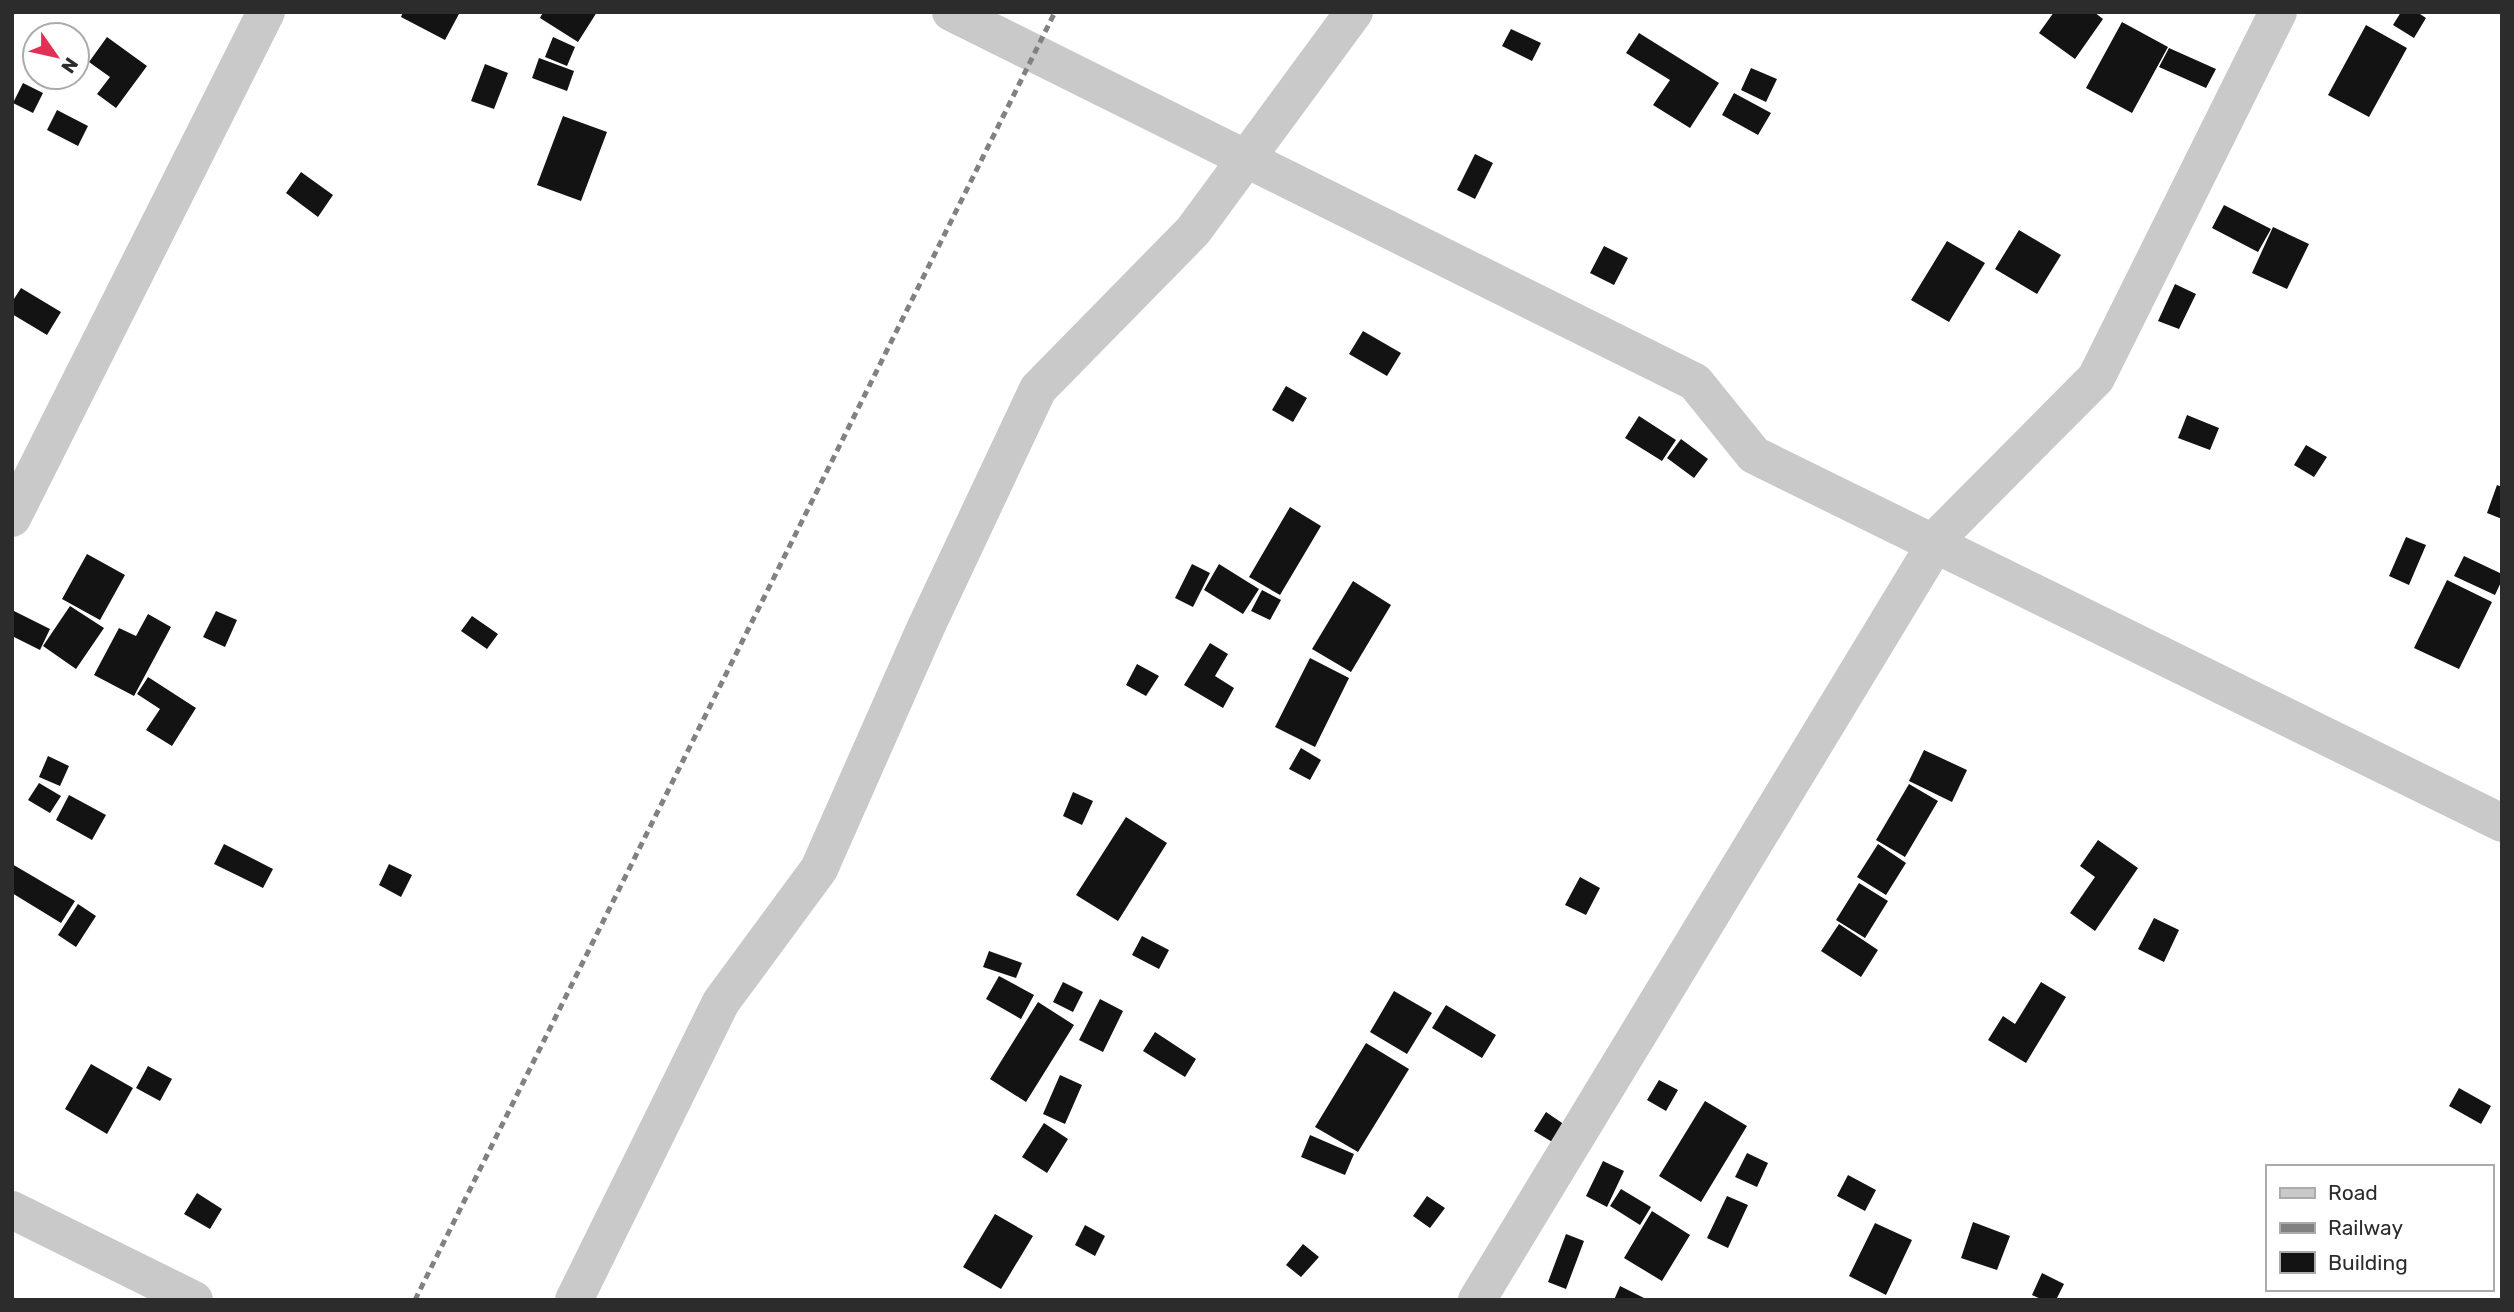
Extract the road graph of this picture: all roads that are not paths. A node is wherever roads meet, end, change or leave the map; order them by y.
1 (266, 12) edge
2 (951, 12) edge
3 (1354, 12) edge
4 (2278, 12) edge
5 (1246, 160) junction
6 (26, 457) edge
7 (12, 518) edge
8 (1937, 543) junction
9 (2502, 823) edge
10 (12, 1210) edge
11 (194, 1300) edge
12 (574, 1300) edge
13 (1477, 1300) edge

1 - 6 street
2 - 5 street
3 - 5 street
4 - 8 street
5 - 8 street
5 - 12 street
6 - 7 street
8 - 9 street
8 - 13 street
10 - 11 street

